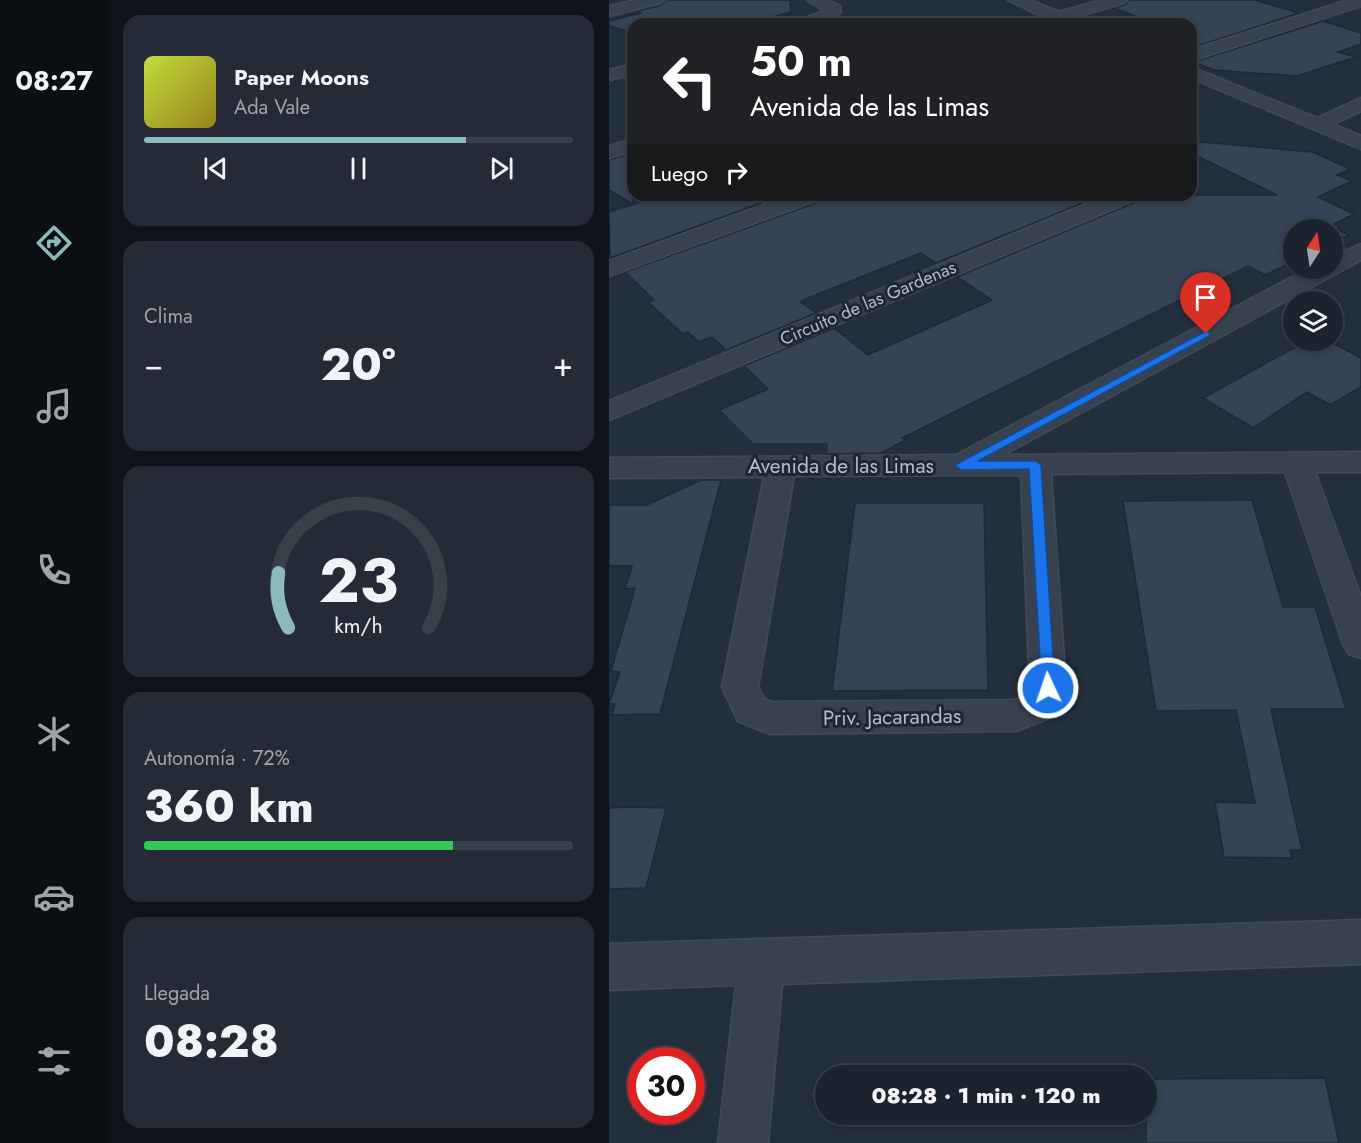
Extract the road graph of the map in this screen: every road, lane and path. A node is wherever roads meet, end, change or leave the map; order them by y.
1 (656, 0) edge
2 (815, 0) edge
3 (1015, 0) edge
4 (1119, 0) edge
5 (1361, 1) edge
6 (609, 11) edge
7 (1058, 17) junction
8 (821, 18) edge
9 (1055, 18) edge
10 (1197, 54) edge
11 (627, 70) edge
12 (1197, 74) edge
13 (609, 75) edge
14 (1361, 104) edge
15 (1317, 124) junction
16 (1361, 143) edge
17 (627, 147) edge
18 (609, 152) edge
19 (794, 201) edge
20 (1113, 201) edge
21 (1361, 251) edge
22 (1343, 260) edge
23 (609, 269) edge
24 (1308, 279) edge
25 (609, 411) edge
26 (1296, 462) junction
27 (1361, 462) edge
28 (961, 465) junction
29 (1035, 465) junction
30 (781, 467) junction
31 (609, 468) edge
32 (1361, 644) edge
33 (1361, 942) edge
34 (761, 962) junction
35 (609, 967) edge
36 (743, 1143) edge

1 - 6 street
2 - 8 street
3 - 7 street
4 - 7 street
5 - 10 street
7 - 9 street
11 - 13 street
12 - 15 street
14 - 15 street
15 - 16 street
17 - 18 street
19 - 23 street
20 - 25 street, Circuito de las Gardenas
21 - 22 street
24 - 28 street
26 - 27 street, Avenida de las Limas
26 - 29 street, Avenida de las Limas
26 - 32 street
28 - 29 street, Avenida de las Limas
28 - 30 street, Avenida de las Limas
29 - 30 street, Priv. Jacarandas
30 - 31 street, Avenida de las Limas
33 - 34 street
34 - 35 street
34 - 36 street

